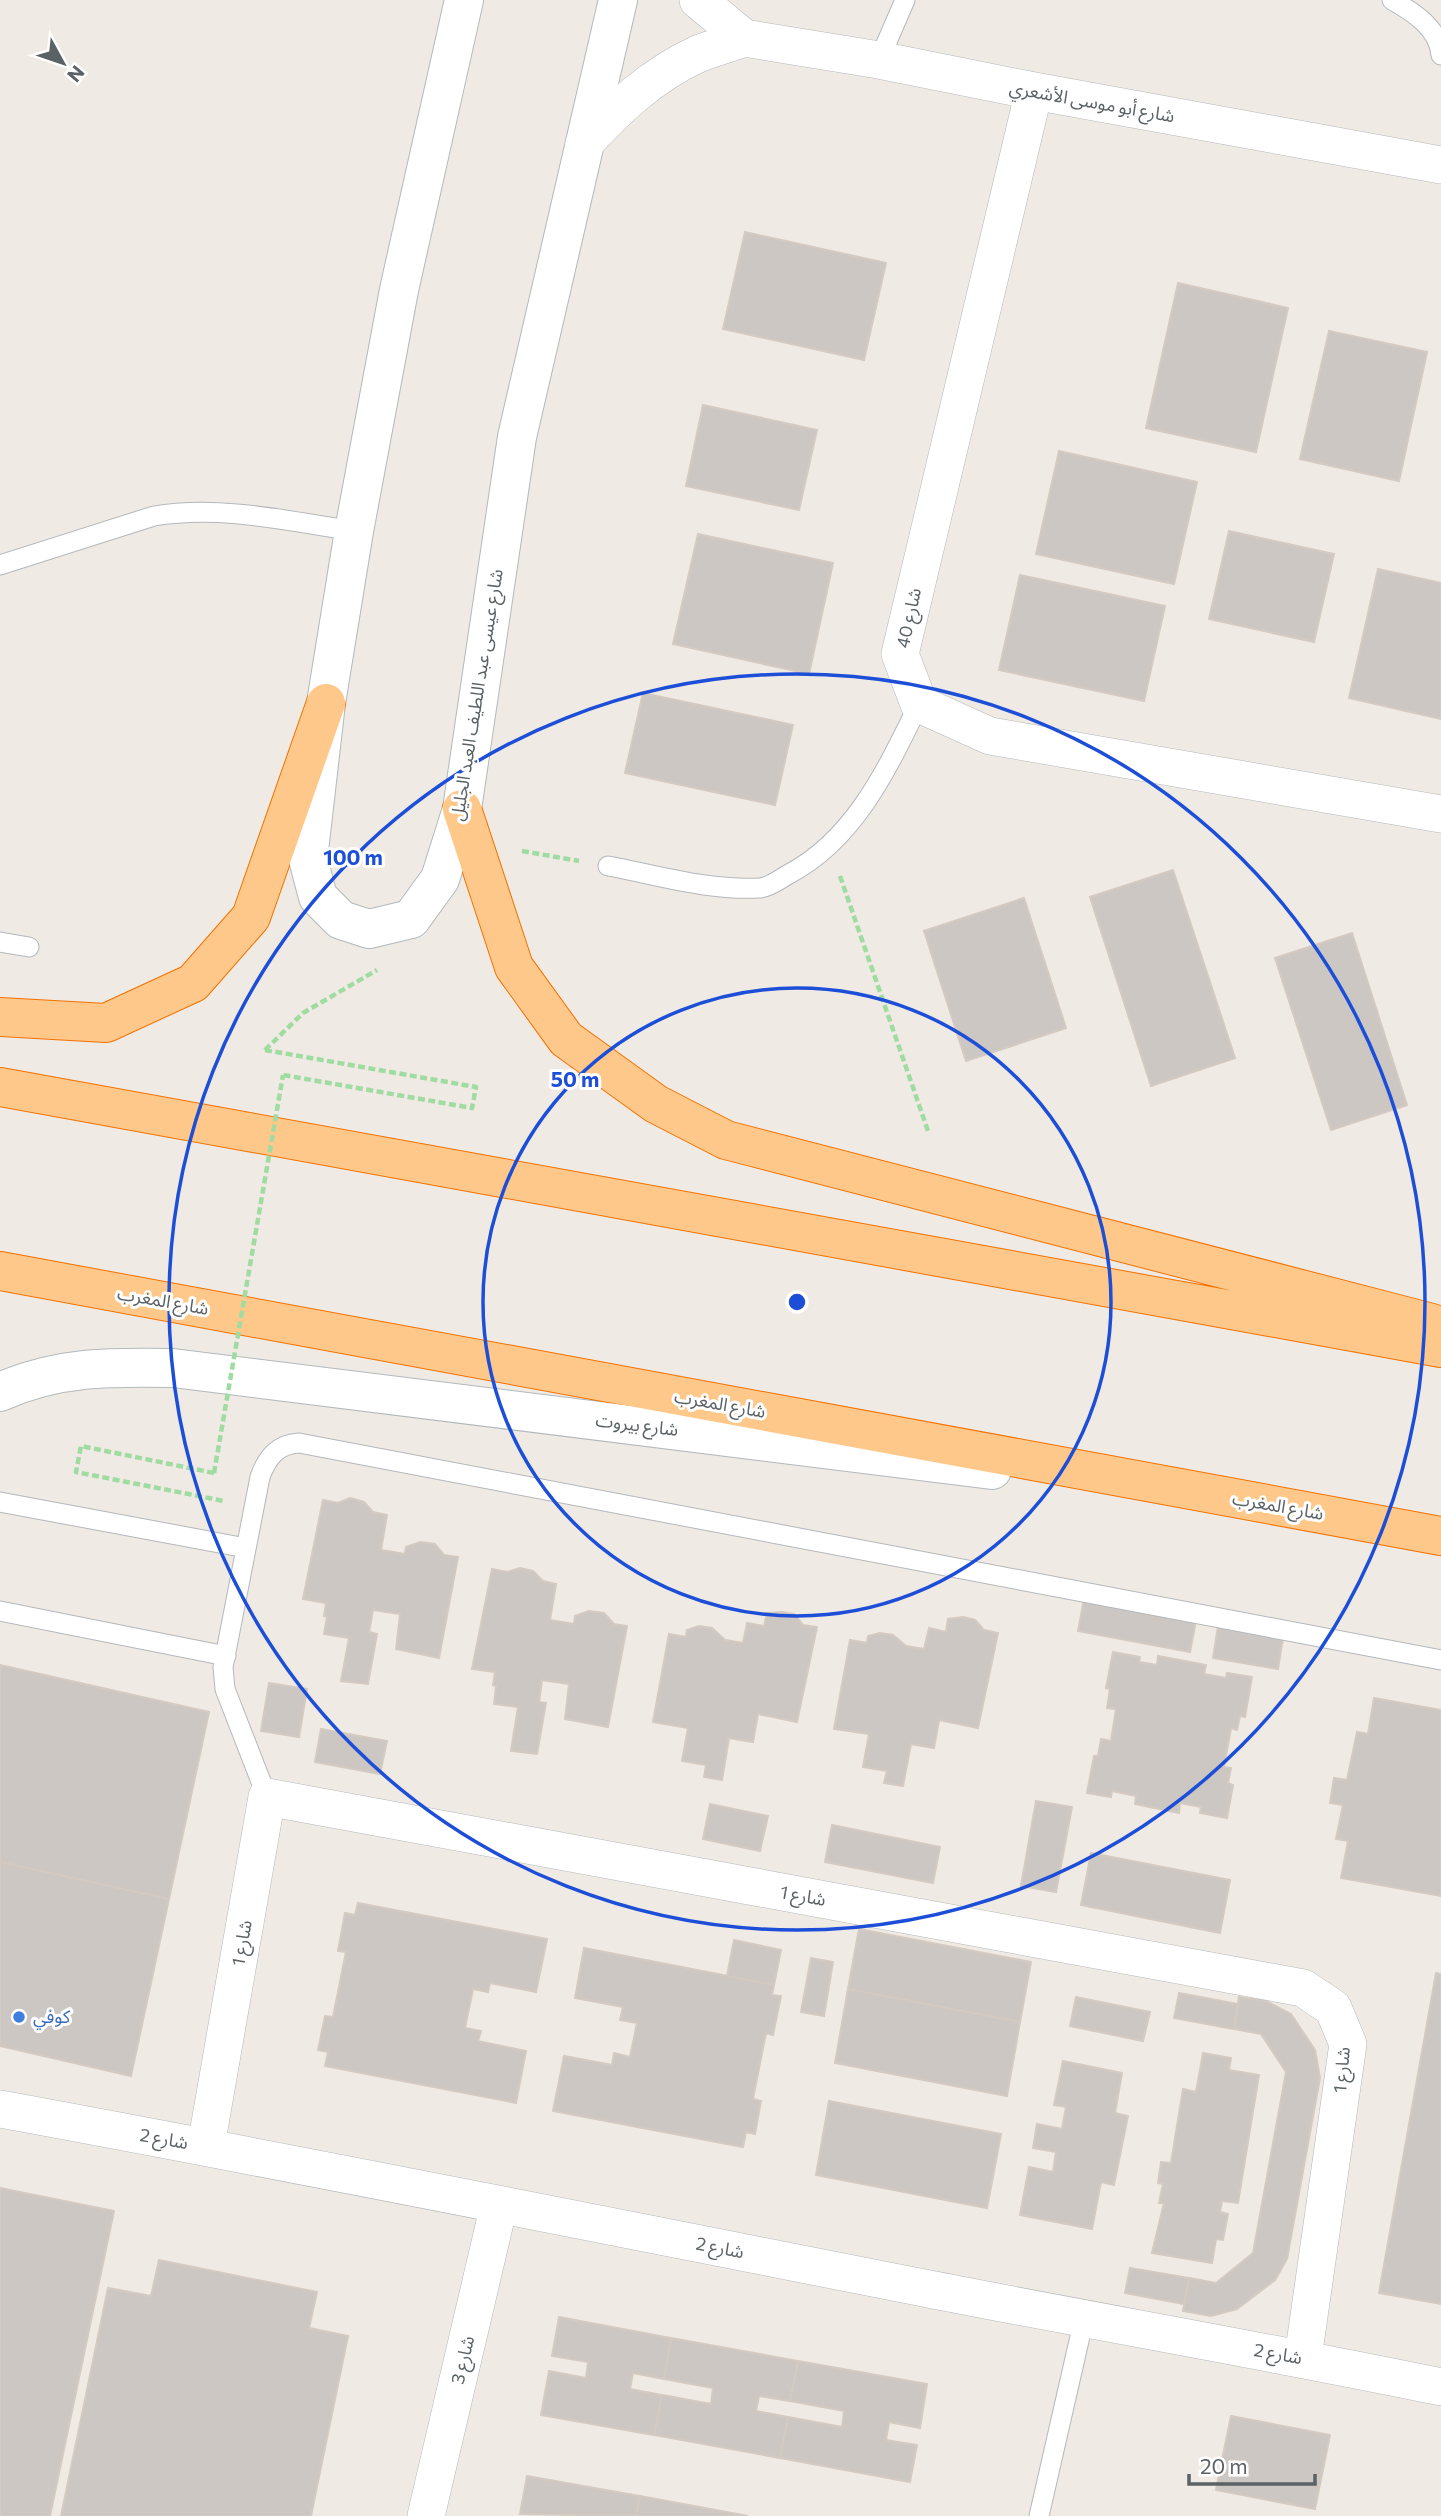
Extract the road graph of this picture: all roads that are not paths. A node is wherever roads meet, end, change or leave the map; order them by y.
1 (464, 0) edge
2 (618, 0) edge
3 (698, 0) edge
4 (905, 0) edge
5 (1392, 0) edge
6 (744, 38) junction
7 (1441, 55) edge
8 (879, 60) junction
9 (1034, 91) junction
10 (584, 144) junction
11 (1441, 165) edge
12 (354, 531) junction
13 (0, 565) edge
14 (326, 703) junction
15 (919, 704) junction
16 (462, 809) junction
17 (1441, 814) edge
18 (608, 866) road end
19 (0, 942) edge
20 (29, 947) dead end
21 (0, 1017) edge
22 (0, 1087) edge
23 (0, 1271) edge
24 (1441, 1326) edge
25 (1441, 1348) edge
26 (0, 1392) edge
27 (0, 1502) edge
28 (1276, 1506) junction
29 (1441, 1536) edge
30 (246, 1548) junction
31 (0, 1611) edge
32 (226, 1656) junction
33 (1441, 1660) edge
34 (267, 1797) junction
35 (0, 2109) edge
36 (206, 2146) junction
37 (499, 2205) junction
38 (1084, 2319) junction
39 (1303, 2358) junction
40 (1441, 2386) edge
41 (426, 2516) edge
42 (1039, 2516) edge

1 - 12 main road
2 - 10 main road, شارع عيسى عبد اللطيف العبد الجليل
3 - 6 street, شارع أبو موسى الأشعري
4 - 8 lane
5 - 7 lane
6 - 8 street, شارع أبو موسى الأشعري
6 - 10 street, شارع أبو موسى الأشعري
8 - 9 street, شارع أبو موسى الأشعري
9 - 11 street, شارع أبو موسى الأشعري
9 - 15 street, شارع 40
10 - 16 main road, شارع عيسى عبد اللطيف العبد الجليل
12 - 13 lane
12 - 14 main road
14 - 16 main road, شارع عيسى عبد اللطيف العبد الجليل
14 - 21 highway
15 - 17 street
15 - 18 lane
16 - 24 highway
19 - 20 lane
22 - 25 highway
23 - 28 highway, شارع المغرب
26 - 28 main road, شارع بيروت
27 - 30 lane
28 - 29 highway, شارع المغرب
30 - 32 lane
30 - 33 lane
31 - 32 lane
32 - 34 lane
34 - 36 street, شارع 1
34 - 39 street, شارع 1
35 - 36 street, شارع 2
36 - 37 street, شارع 2
37 - 38 street, شارع 2
37 - 41 street, شارع 3
38 - 39 street, شارع 2
38 - 42 lane
39 - 40 street, شارع 2

